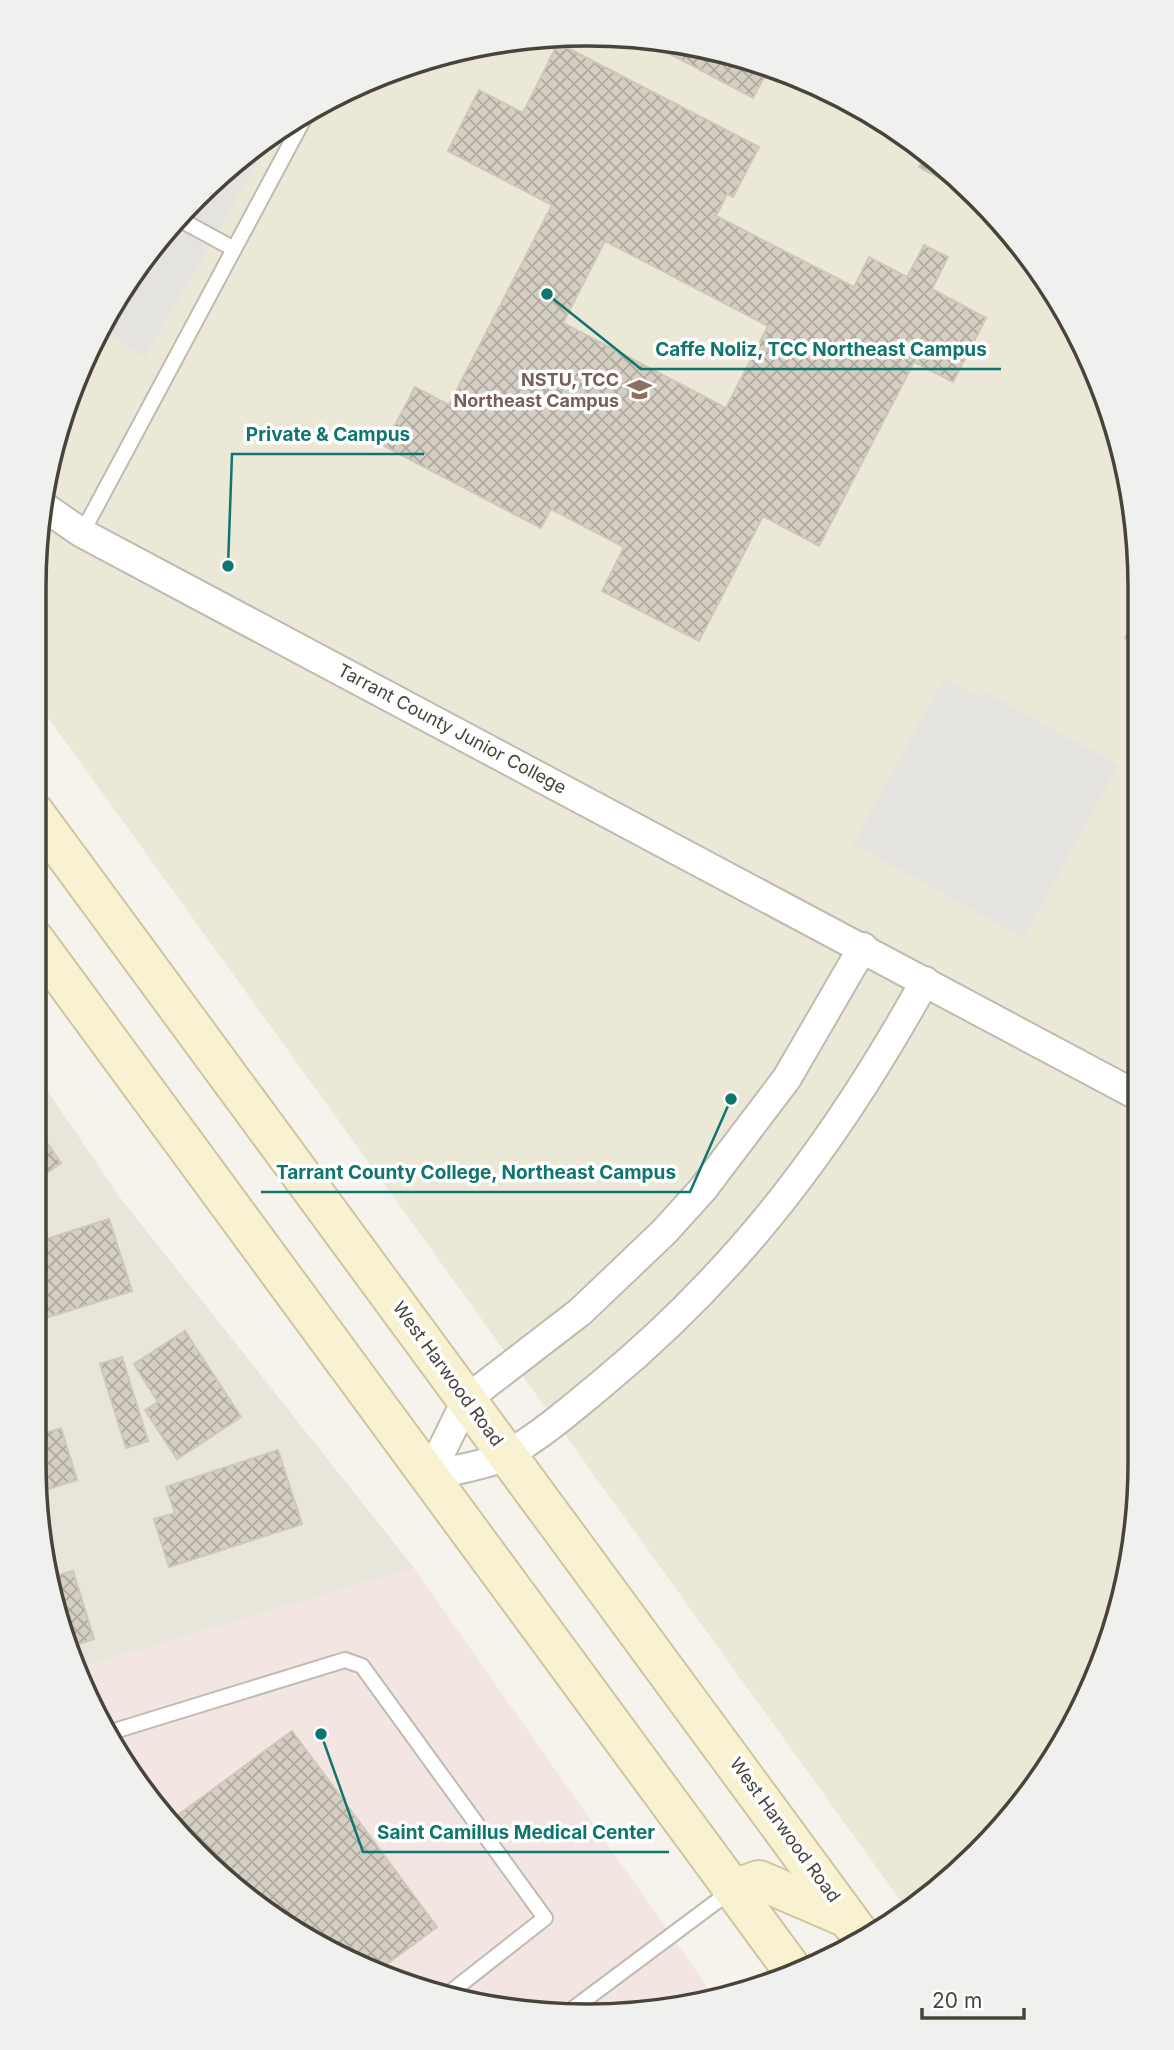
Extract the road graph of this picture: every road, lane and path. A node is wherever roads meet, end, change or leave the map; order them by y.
1 (298, 129) edge
2 (186, 223) edge
3 (234, 250) junction
4 (51, 511) edge
5 (82, 533) junction
6 (46, 828) edge
7 (863, 947) junction
8 (46, 955) edge
9 (925, 981) junction
10 (1128, 1091) edge
11 (467, 1399) junction
12 (508, 1455) junction
13 (429, 1476) junction
14 (116, 1730) edge
15 (733, 1889) junction
16 (855, 1927) edge
17 (789, 1965) edge
18 (455, 1988) edge
19 (580, 2004) edge

1 - 3 lane
2 - 3 lane
3 - 5 lane
4 - 5 street, Tarrant County Junior College
5 - 7 street, Tarrant County Junior College
6 - 11 main road, West Harwood Road
7 - 9 street, Tarrant County Junior College
7 - 11 street
8 - 13 main road
9 - 10 street, Tarrant County Junior College
9 - 12 street
11 - 12 main road, West Harwood Road
11 - 13 street
12 - 13 street
12 - 16 main road, West Harwood Road
13 - 15 main road
14 - 18 lane
15 - 16 main road
15 - 17 main road
15 - 19 lane

